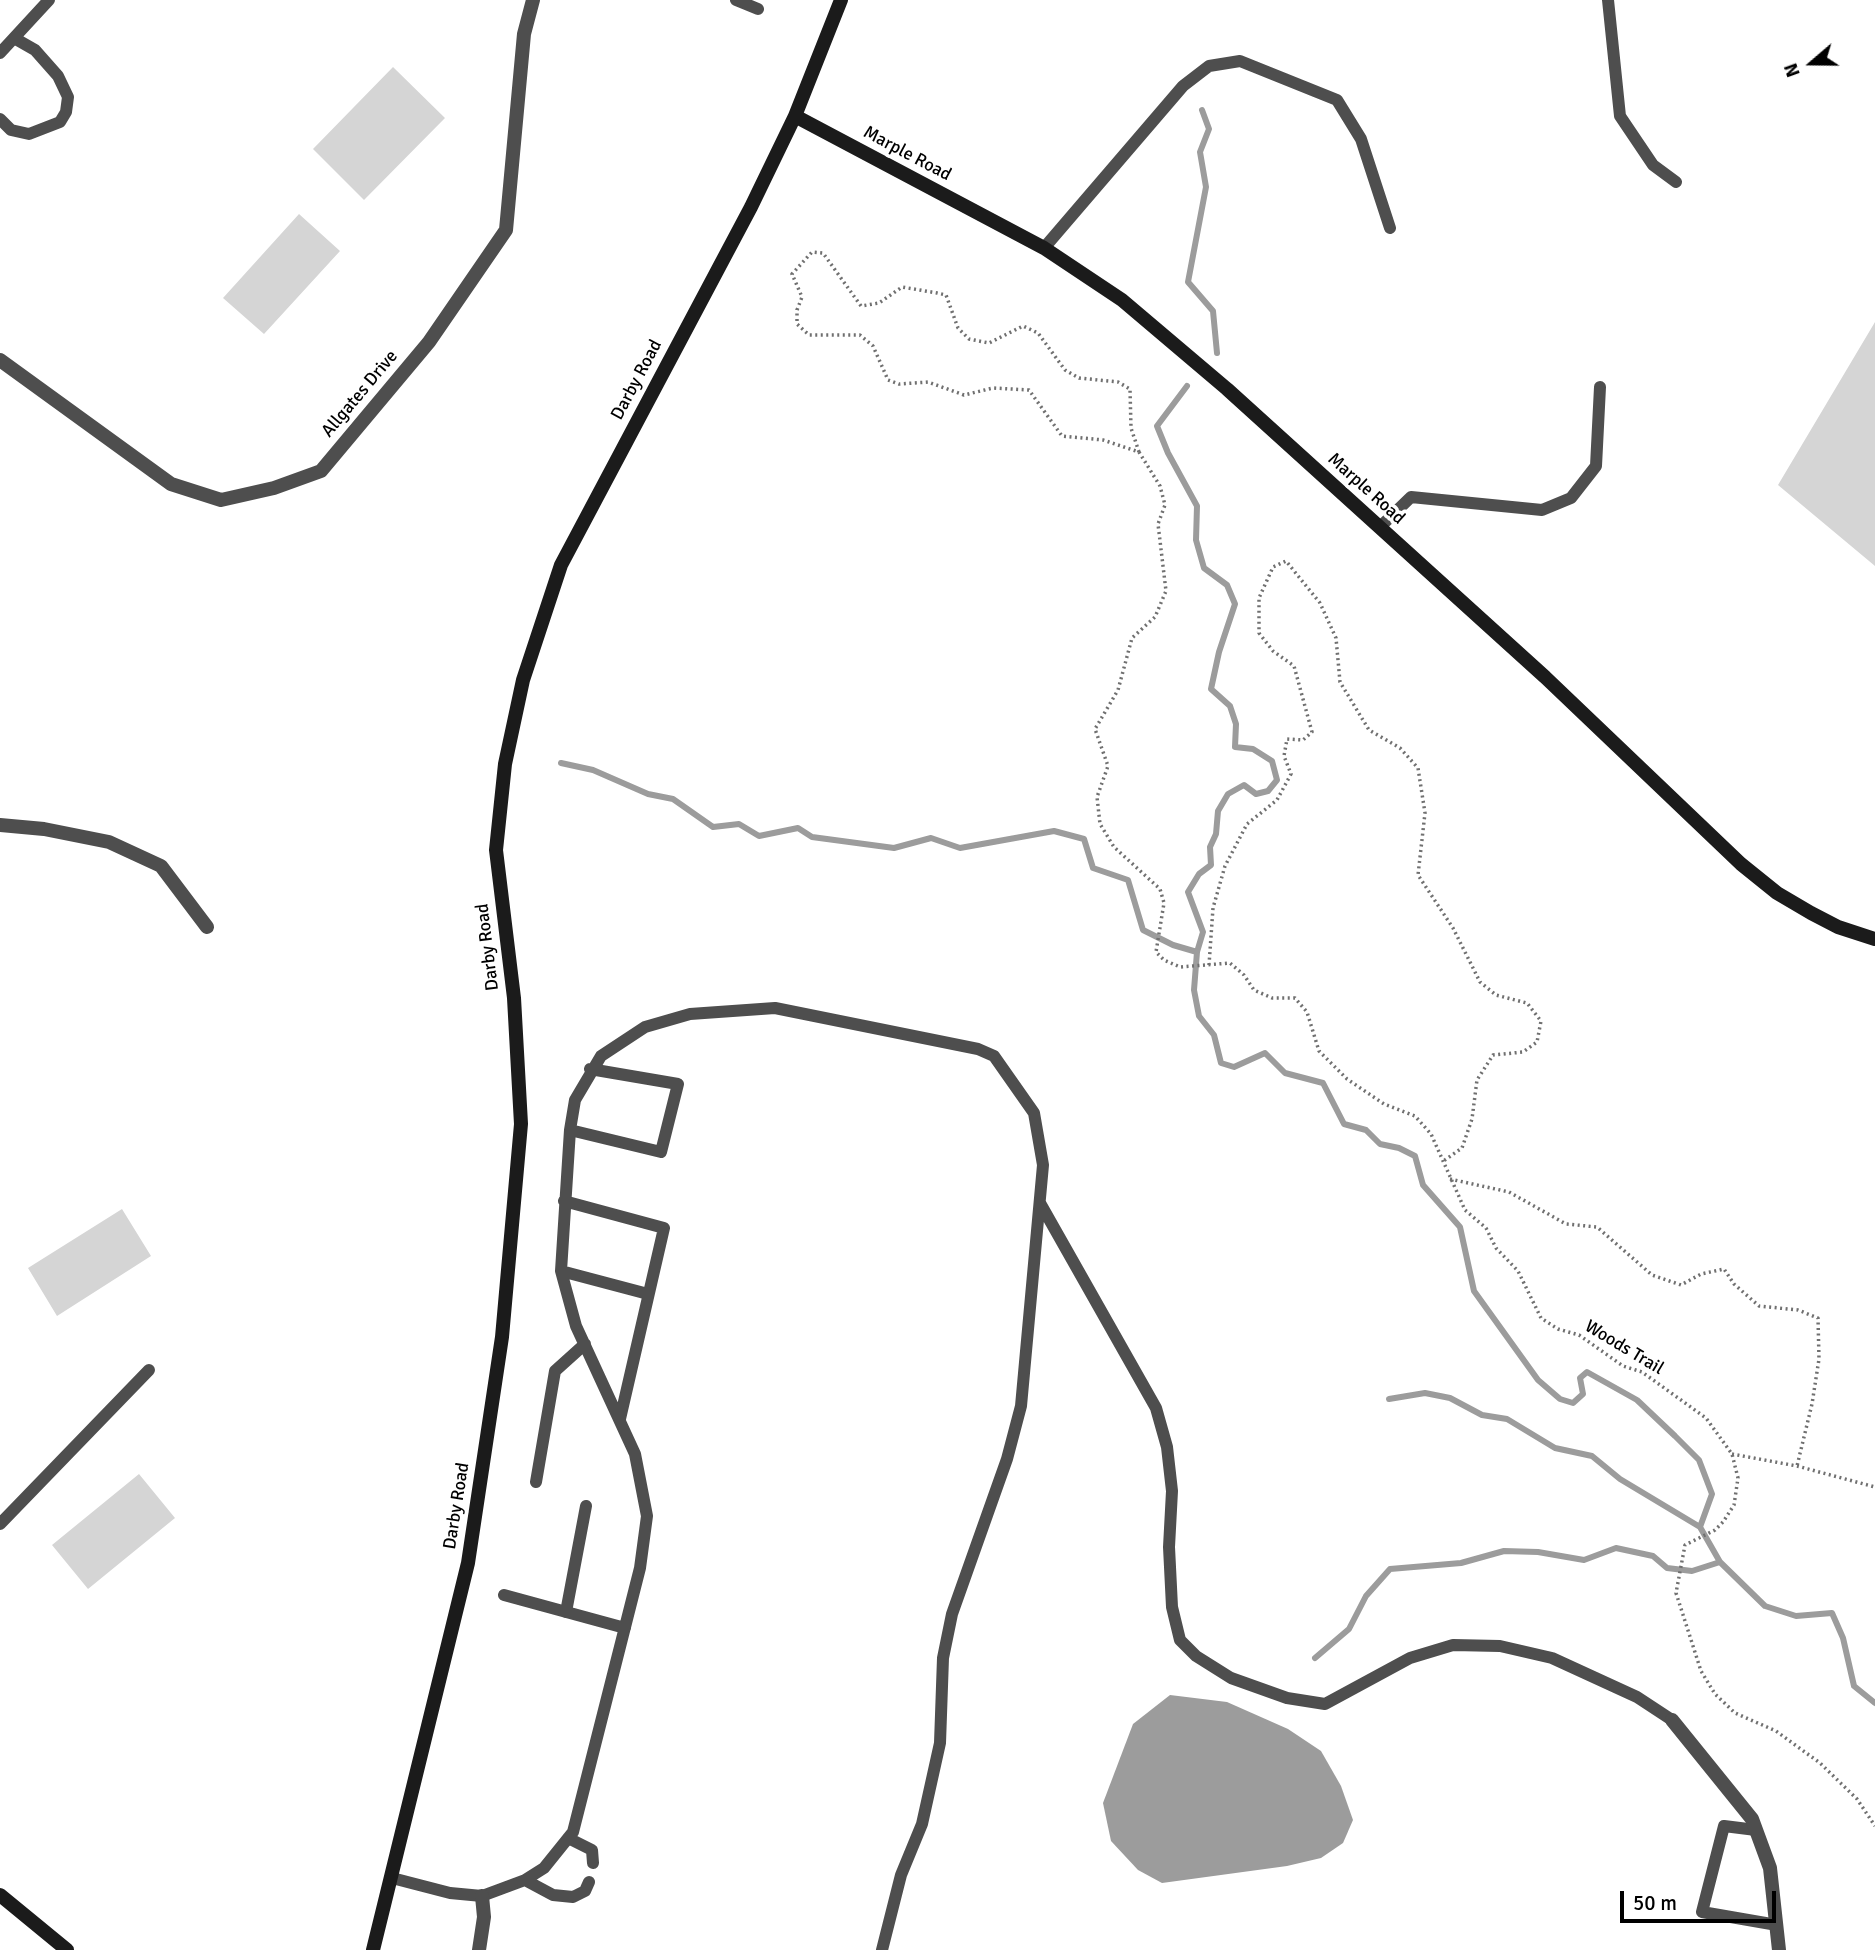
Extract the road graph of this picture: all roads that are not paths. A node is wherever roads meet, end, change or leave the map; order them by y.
1 (49, 0) edge
2 (533, 0) edge
3 (736, 0) edge
4 (841, 0) edge
5 (1608, 0) edge
6 (758, 9) dead end
7 (14, 38) junction
8 (0, 53) edge
9 (794, 116) junction
10 (0, 119) edge
11 (1676, 182) dead end
12 (1390, 228) dead end
13 (1044, 248) junction
14 (0, 360) edge
15 (1600, 387) dead end
16 (1380, 527) junction
17 (0, 825) edge
18 (207, 927) dead end
19 (1875, 939) edge
20 (590, 1069) junction
21 (570, 1130) junction
22 (565, 1201) junction
23 (1040, 1203) junction
24 (561, 1271) junction
25 (648, 1294) junction
26 (585, 1344) junction
27 (149, 1370) dead end
28 (620, 1419) junction
29 (536, 1482) dead end
30 (586, 1506) dead end
31 (0, 1524) edge
32 (504, 1595) dead end
33 (566, 1612) junction
34 (625, 1628) junction
35 (1672, 1720) joint
36 (1756, 1830) junction
37 (568, 1838) junction
38 (593, 1863) dead end
39 (392, 1878) junction
40 (525, 1880) junction
41 (589, 1882) dead end
42 (0, 1895) edge
43 (482, 1896) junction
44 (1777, 1925) junction
45 (67, 1950) edge
46 (373, 1950) edge
47 (479, 1950) edge
48 (883, 1950) edge
49 (1779, 1950) edge

1 - 7 lane
2 - 14 street, Allgates Drive
3 - 6 lane
4 - 9 main road, Darby Road
5 - 11 lane
7 - 8 lane
7 - 10 lane
9 - 13 main road, Marple Road
9 - 39 main road, Darby Road
12 - 13 lane
13 - 16 main road, Marple Road
15 - 16 lane
16 - 19 main road, Marple Road
17 - 18 street
20 - 21 lane
20 - 21 lane
20 - 23 lane
21 - 22 lane
22 - 24 lane
22 - 25 lane
23 - 35 lane
23 - 48 lane
24 - 25 lane
24 - 26 lane
25 - 28 lane
26 - 28 lane
26 - 29 lane
27 - 31 lane
28 - 34 lane
30 - 33 lane
32 - 33 lane
33 - 34 lane
34 - 37 lane
35 - 36 street
36 - 44 street
36 - 44 lane
37 - 38 lane
37 - 40 lane
39 - 43 lane
39 - 46 main road, Darby Road
40 - 41 lane
40 - 43 lane
42 - 45 main road
43 - 47 street
44 - 49 street

